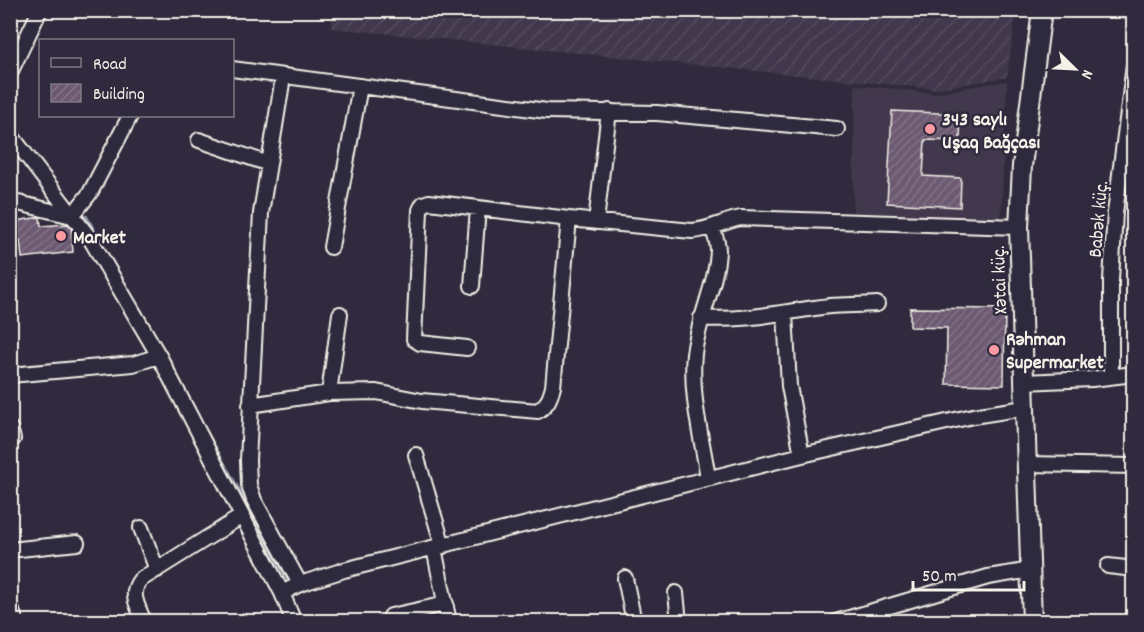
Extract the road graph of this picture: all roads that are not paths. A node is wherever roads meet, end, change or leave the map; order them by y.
1 (39, 10) edge
2 (1042, 10) edge
3 (1134, 66) edge
4 (234, 69) edge
5 (10, 73) edge
6 (283, 77) junction
7 (360, 86) junction
8 (609, 111) junction
9 (129, 117) edge
10 (837, 129) dead end
11 (10, 134) edge
12 (199, 140) dead end
13 (269, 164) junction
14 (10, 201) edge
15 (478, 208) junction
16 (72, 216) junction
17 (569, 219) junction
18 (596, 222) junction
19 (1019, 227) junction
20 (712, 228) junction
21 (331, 247) dead end
22 (472, 286) dead end
23 (877, 304) dead end
24 (785, 314) junction
25 (340, 315) dead end
26 (700, 318) junction
27 (467, 348) dead end
28 (159, 356) junction
29 (1134, 374) edge
30 (10, 375) edge
31 (1111, 377) junction
32 (1024, 382) junction
33 (329, 393) junction
34 (250, 405) junction
35 (1024, 408) junction
36 (416, 455) dead end
37 (802, 455) junction
38 (1028, 464) junction
39 (1134, 466) edge
40 (708, 478) junction
41 (242, 516) junction
42 (141, 528) dead end
43 (76, 543) dead end
44 (439, 547) junction
45 (10, 550) edge
46 (1108, 566) dead end
47 (1134, 569) edge
48 (157, 570) junction
49 (1031, 570) junction
50 (625, 578) dead end
51 (300, 584) junction
52 (282, 593) junction
53 (676, 593) dead end
54 (446, 604) junction
55 (10, 606) edge
56 (391, 616) dead end
57 (16, 621) edge
58 (144, 621) edge
59 (292, 621) edge
60 (449, 621) edge
61 (634, 621) edge
62 (679, 621) edge
63 (836, 621) edge
64 (1032, 621) edge

1 - 5 street
2 - 19 street, Xətai küç.
3 - 31 street, Babək küç.
4 - 6 street
6 - 7 street
6 - 13 street
7 - 8 street
7 - 21 street
8 - 10 street
8 - 18 street
9 - 16 street
11 - 16 street
12 - 13 street
13 - 34 street
14 - 16 street
15 - 17 street
15 - 22 street
15 - 27 street
16 - 28 street
17 - 18 street
17 - 33 street
18 - 20 street
19 - 20 street
19 - 32 street, Xətai küç.
20 - 26 street
23 - 24 street
24 - 26 street
24 - 37 street
25 - 33 street
26 - 40 street
28 - 30 street
28 - 41 street
29 - 31 street
31 - 32 street
32 - 35 street, Xətai küç.
33 - 34 street
34 - 51 street
35 - 37 street
35 - 38 street, Xətai küç.
36 - 44 street
37 - 40 street
38 - 39 street
38 - 49 street, Xətai küç.
40 - 44 street
41 - 48 street
41 - 52 street
42 - 48 street
43 - 45 street
44 - 51 street
44 - 54 street
46 - 47 street
48 - 58 street
49 - 63 street
49 - 64 street, Xətai küç.
50 - 61 street
51 - 52 street
52 - 59 street
53 - 62 street
54 - 56 street
54 - 60 street
55 - 57 street

